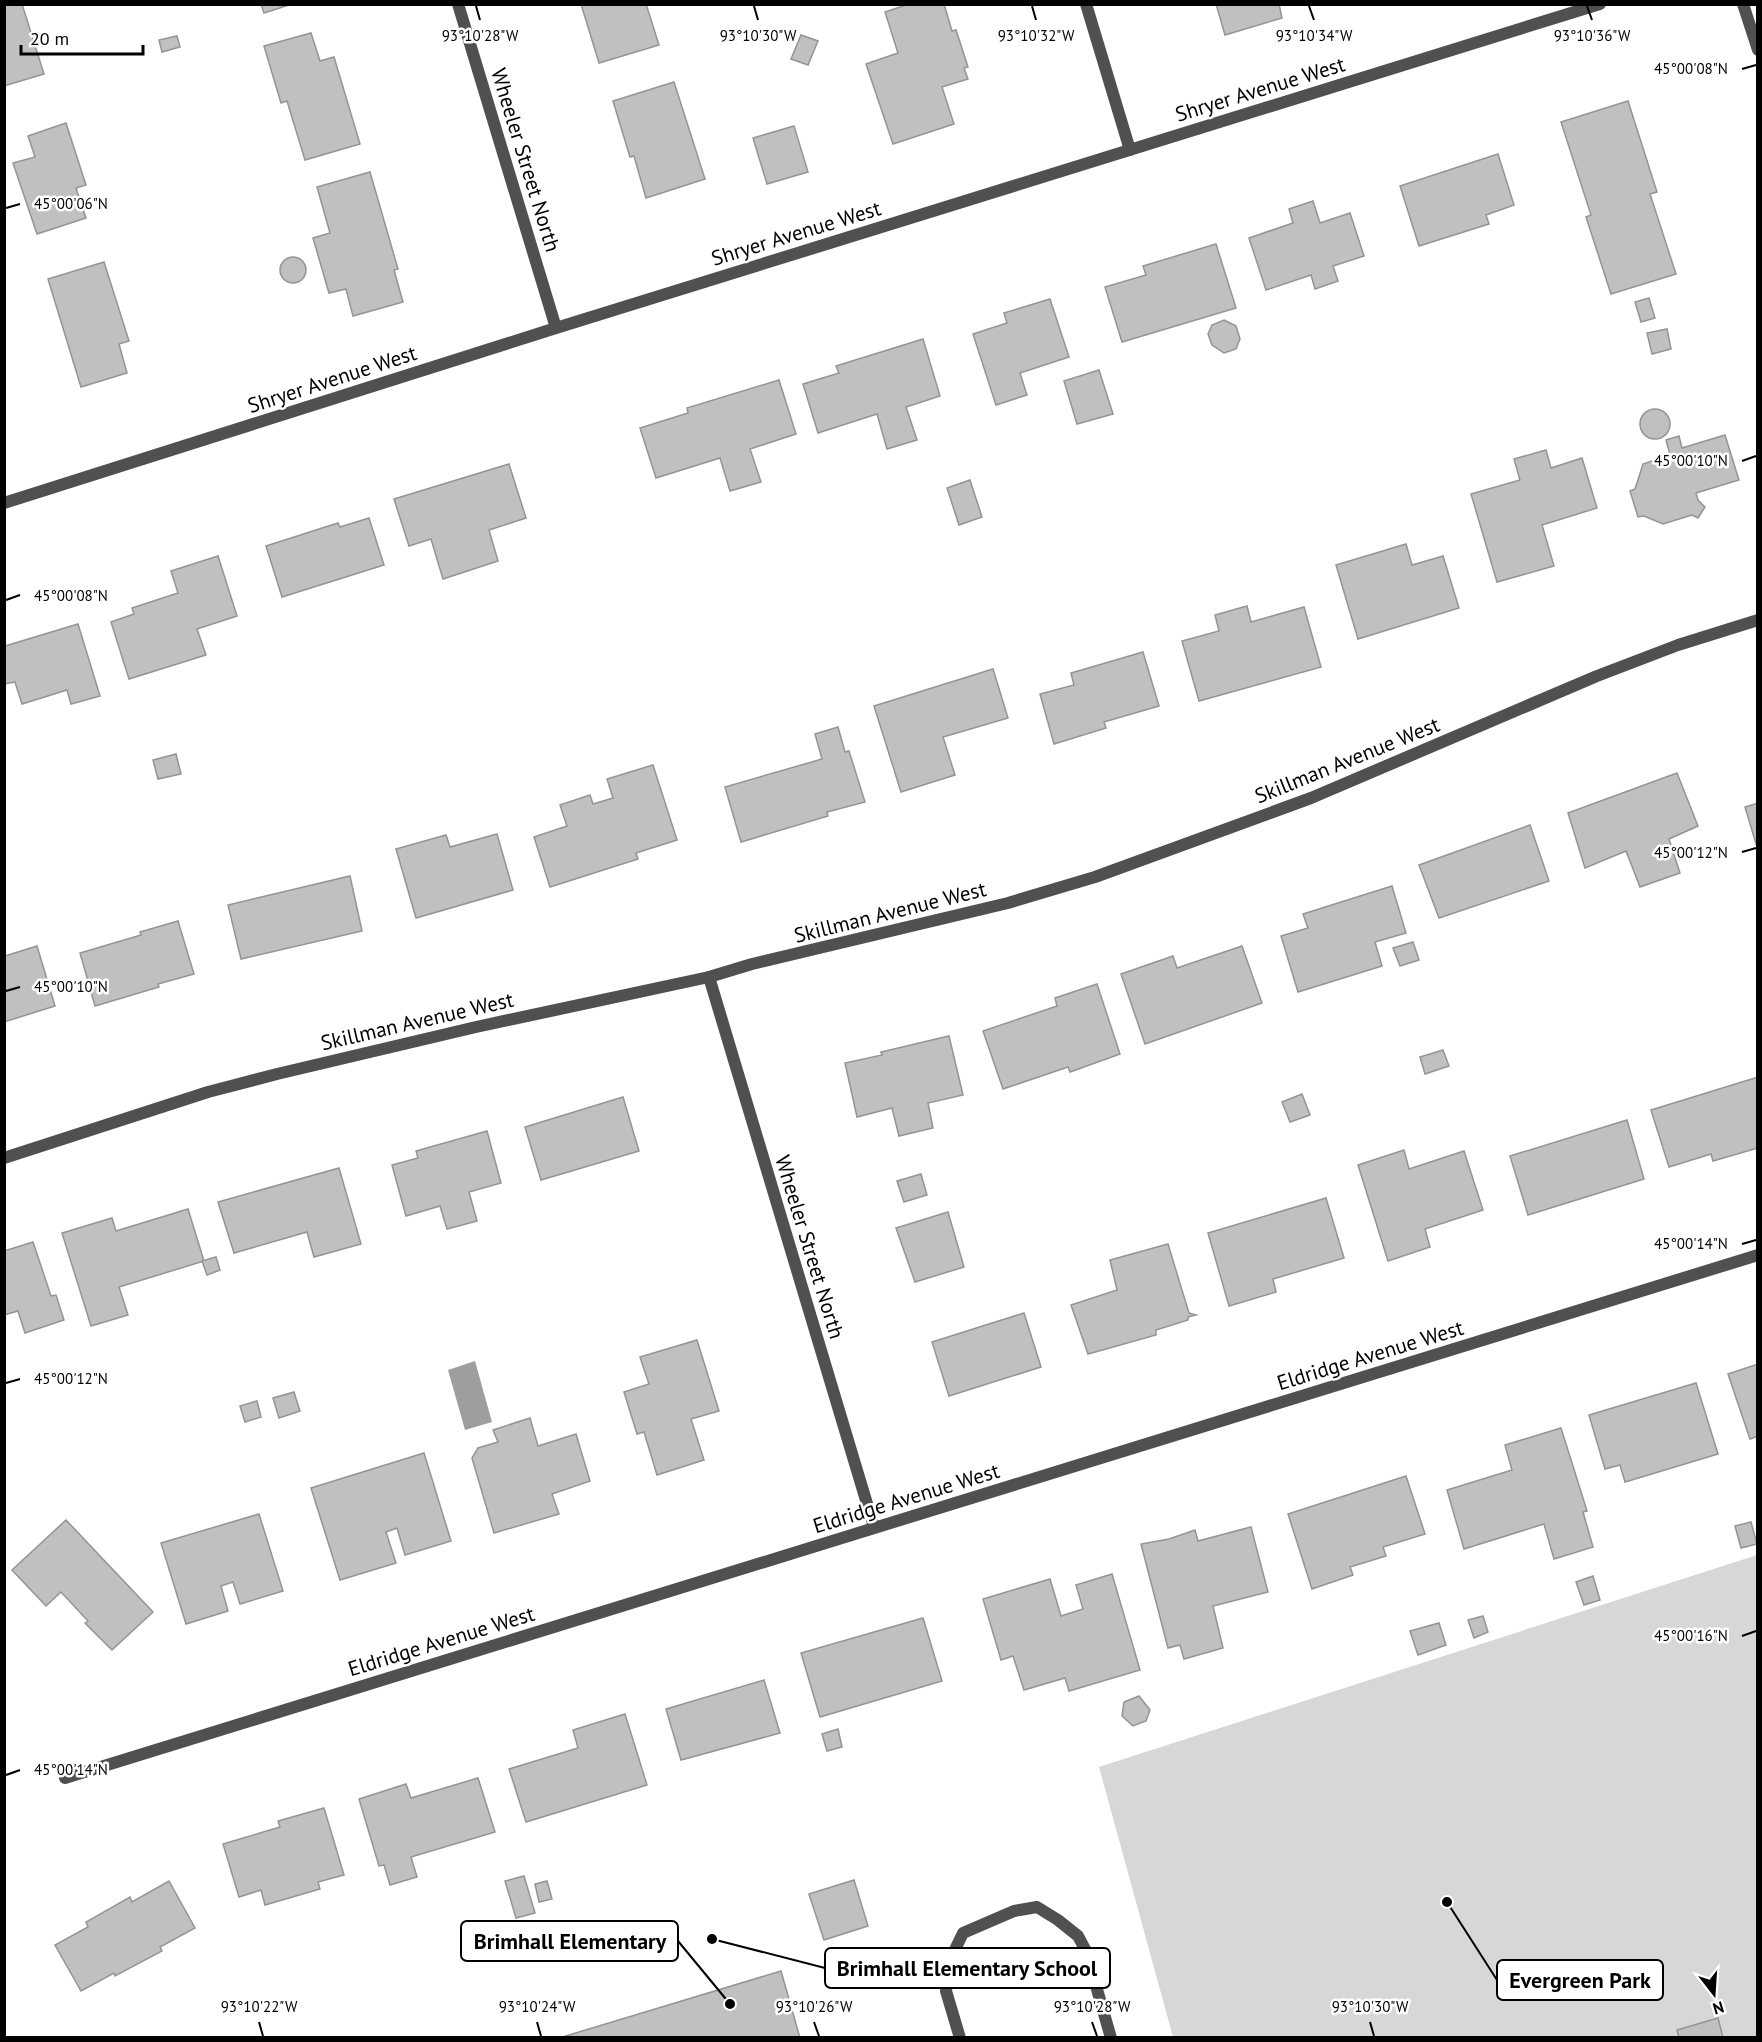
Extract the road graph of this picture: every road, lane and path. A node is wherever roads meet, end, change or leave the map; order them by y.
1 (458, 4) edge
2 (1086, 4) edge
3 (1600, 4) edge
4 (1743, 4) edge
5 (1758, 50) edge
6 (1130, 150) junction
7 (556, 328) junction
8 (4, 503) edge
9 (1758, 620) edge
10 (709, 977) junction
11 (4, 1158) edge
12 (1758, 1255) edge
13 (874, 1527) junction
14 (66, 1778) dead end
15 (960, 2037) edge
16 (1111, 2037) edge

1 - 7 street, Wheeler Street North
2 - 6 street
3 - 6 street, Shryer Avenue West
4 - 5 street
6 - 7 street, Shryer Avenue West
7 - 8 street, Shryer Avenue West
9 - 10 street, Skillman Avenue West
10 - 11 street, Skillman Avenue West
10 - 13 street, Wheeler Street North
12 - 13 street, Eldridge Avenue West
13 - 14 street, Eldridge Avenue West
15 - 16 street

